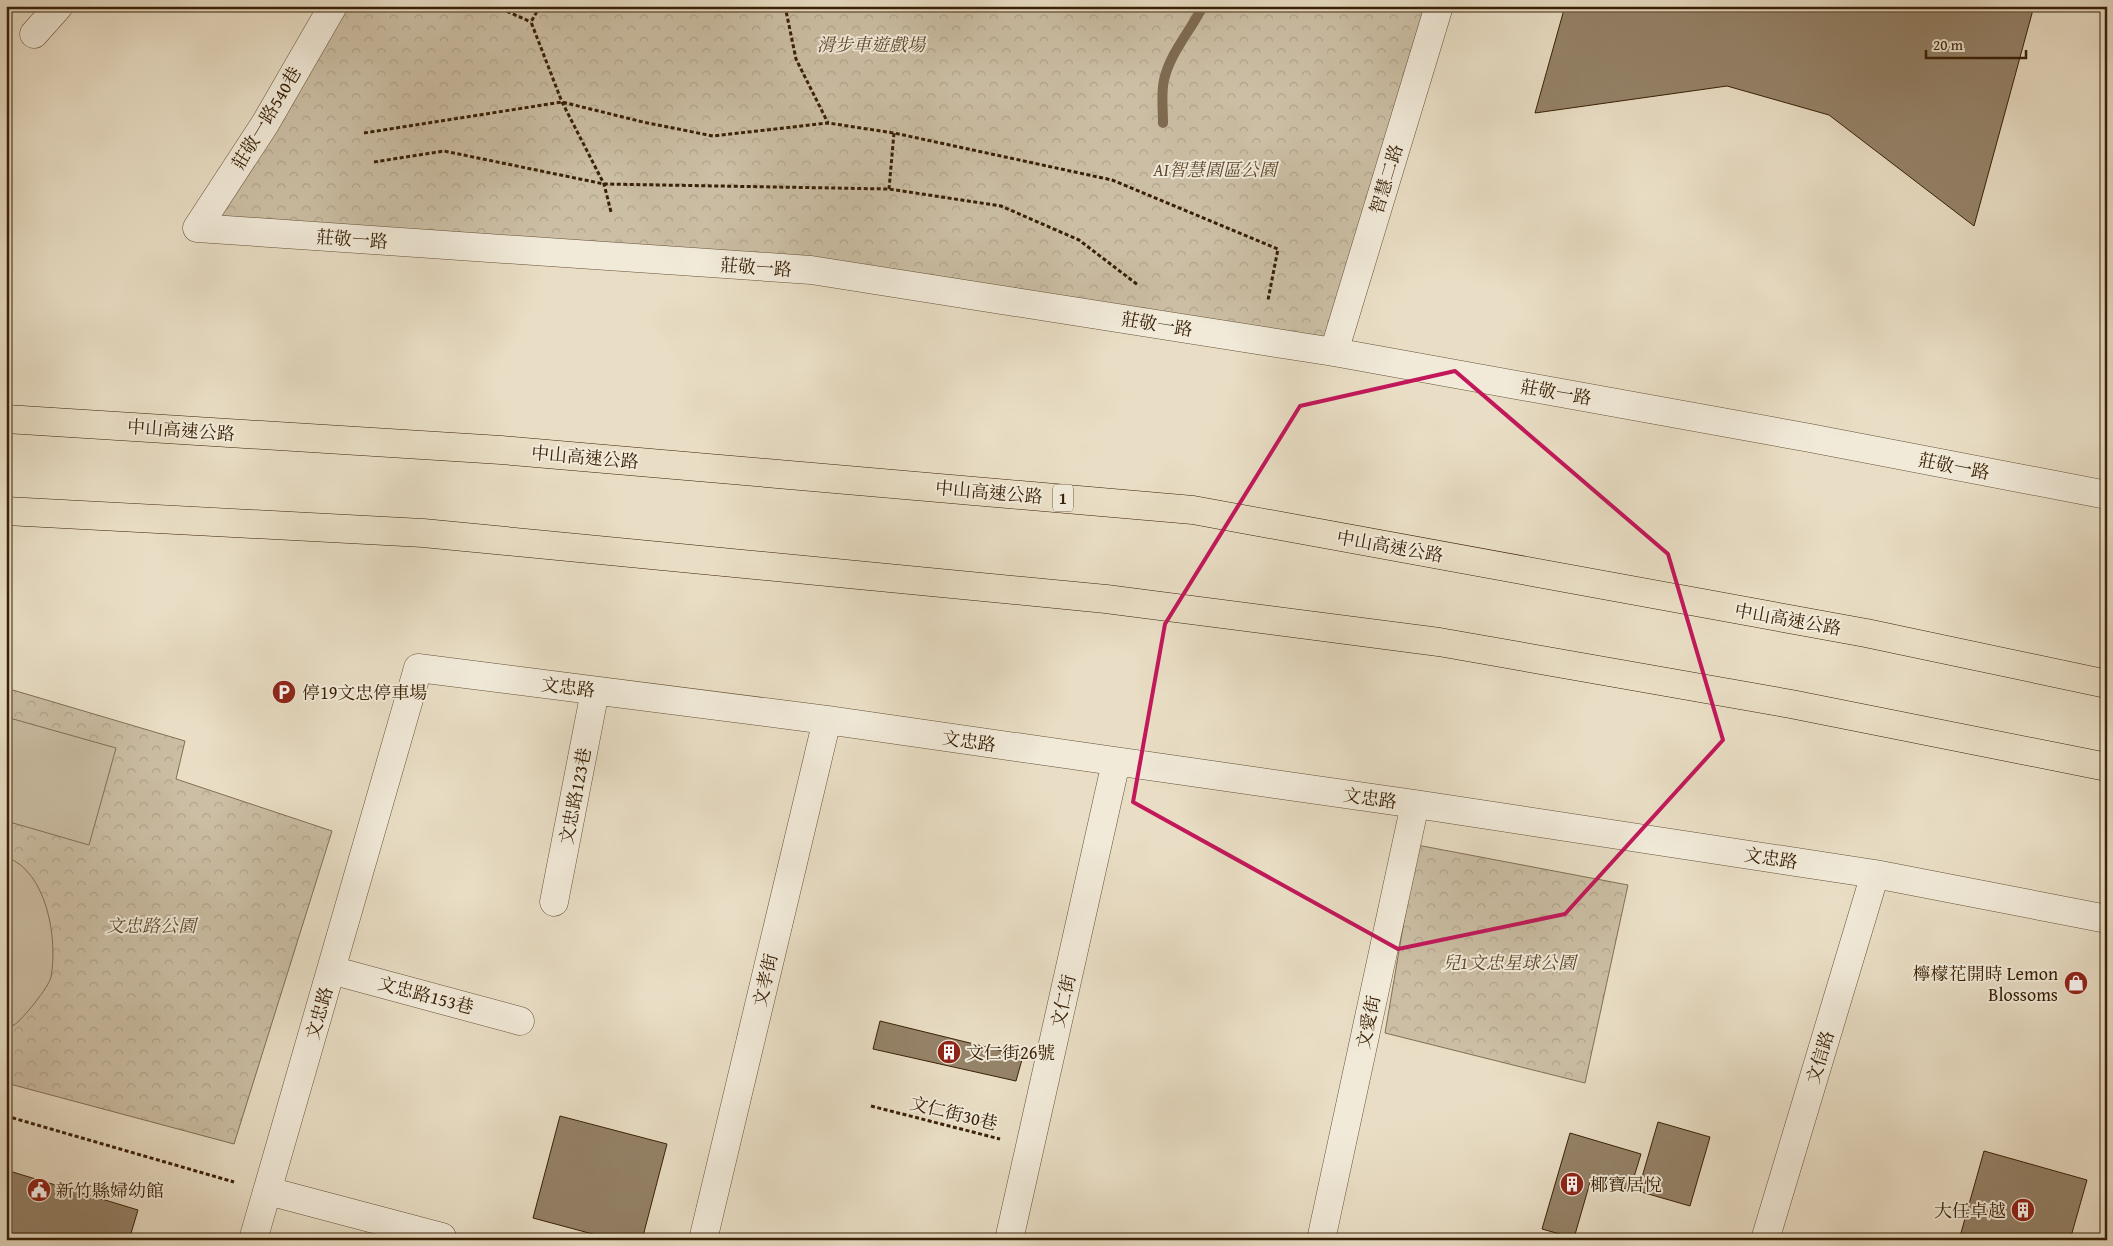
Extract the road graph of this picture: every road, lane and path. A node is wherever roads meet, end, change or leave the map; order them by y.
1 (59, 6) edge
2 (333, 6) edge
3 (495, 6) edge
4 (540, 6) edge
5 (785, 6) edge
6 (1439, 6) edge
7 (531, 22) junction
8 (34, 34) dead end
9 (562, 102) junction
10 (828, 123) junction
11 (364, 133) dead end
12 (894, 133) junction
13 (374, 162) dead end
14 (604, 184) junction
15 (889, 190) junction
16 (611, 212) dead end
17 (197, 228) joint
18 (1138, 285) dead end
19 (1268, 300) dead end
20 (1334, 352) junction
21 (6, 419) edge
22 (2107, 495) edge
23 (6, 511) edge
24 (2107, 684) edge
25 (596, 691) junction
26 (827, 720) junction
27 (1116, 762) junction
28 (2107, 767) edge
29 (1415, 804) junction
30 (1875, 874) junction
31 (554, 902) dead end
32 (2107, 919) edge
33 (331, 970) junction
34 (520, 1021) dead end
35 (871, 1106) dead end
36 (6, 1116) edge
37 (1030, 1146) junction
38 (234, 1182) dead end
39 (268, 1191) junction
40 (442, 1237) dead end
41 (253, 1240) edge
42 (703, 1240) edge
43 (1009, 1240) edge
44 (1321, 1240) edge
45 (1765, 1240) edge

1 - 8 street
2 - 17 street, 莊敬一路540巷
3 - 7 path
4 - 7 path
5 - 10 path
6 - 20 street, 智慧二路
7 - 9 path
9 - 10 path
9 - 11 path
9 - 14 path
10 - 12 path
12 - 15 path
12 - 19 path
13 - 14 path
14 - 15 path
14 - 16 path
15 - 18 path
17 - 20 street, 莊敬一路
20 - 22 street, 莊敬一路
21 - 24 highway, 中山高速公路 / 1
23 - 28 highway
25 - 26 street, 文忠路
25 - 31 street, 文忠路123巷
25 - 33 street, 文忠路
26 - 27 street, 文忠路
26 - 42 street, 文孝街
27 - 29 street, 文忠路
27 - 37 street, 文仁街
29 - 30 street, 文忠路
29 - 44 street, 文愛街
30 - 32 street, 文忠路
30 - 45 street, 文信路
33 - 34 street, 文忠路153巷
33 - 39 street, 文忠路
35 - 37 path, 文仁街30巷
36 - 38 path
37 - 43 street, 文仁街
39 - 40 street
39 - 41 street, 文忠路

